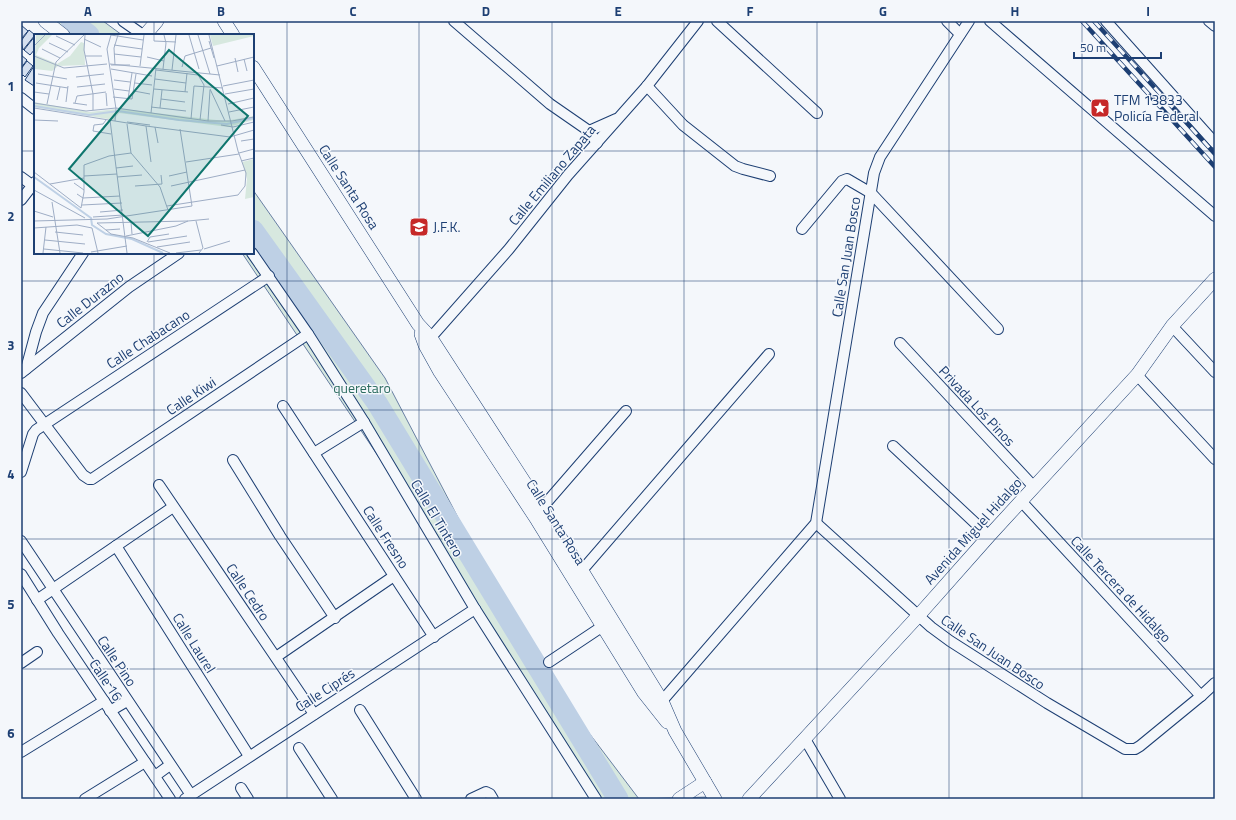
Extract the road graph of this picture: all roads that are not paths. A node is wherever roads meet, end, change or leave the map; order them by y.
1 (45, 21) edge
2 (123, 21) edge
3 (157, 21) edge
4 (224, 21) edge
5 (454, 21) edge
6 (698, 21) edge
7 (717, 21) edge
8 (947, 21) edge
9 (969, 21) edge
10 (990, 21) edge
11 (1106, 21) edge
12 (1209, 21) edge
13 (1215, 26) edge
14 (62, 34) edge
15 (142, 34) edge
16 (145, 34) edge
17 (231, 34) edge
18 (960, 34) junction
19 (254, 69) edge
20 (647, 86) junction
21 (21, 98) edge
22 (34, 109) edge
23 (817, 113) dead end
24 (620, 118) junction
25 (588, 132) junction
26 (597, 143) junction
27 (1215, 143) edge
28 (770, 176) dead end
29 (21, 177) edge
30 (34, 183) edge
31 (871, 193) junction
32 (21, 200) edge
33 (1215, 216) edge
34 (802, 229) dead end
35 (83, 254) edge
36 (178, 254) edge
37 (253, 254) edge
38 (269, 276) junction
39 (1214, 282) edge
40 (1172, 326) junction
41 (998, 330) dead end
42 (308, 334) junction
43 (428, 341) junction
44 (900, 343) dead end
45 (769, 354) dead end
46 (23, 371) edge
47 (1215, 372) edge
48 (1137, 375) junction
49 (21, 393) edge
50 (283, 406) dead end
51 (626, 411) dead end
52 (364, 422) junction
53 (43, 424) junction
54 (893, 446) dead end
55 (314, 453) junction
56 (1215, 459) edge
57 (233, 460) dead end
58 (21, 472) edge
59 (158, 485) dead end
60 (1034, 487) junction
61 (1021, 502) junction
62 (173, 507) junction
63 (540, 515) junction
64 (816, 523) junction
65 (989, 536) junction
66 (21, 541) edge
67 (116, 546) junction
68 (21, 574) edge
69 (578, 575) junction
70 (394, 576) junction
71 (53, 589) junction
72 (37, 600) junction
73 (475, 609) junction
74 (919, 615) junction
75 (334, 618) junction
76 (603, 626) junction
77 (434, 637) junction
78 (618, 640) junction
79 (37, 652) dead end
80 (276, 657) junction
81 (549, 662) dead end
82 (21, 663) edge
83 (1214, 687) edge
84 (1201, 696) junction
85 (104, 701) junction
86 (127, 701) junction
87 (662, 701) junction
88 (360, 710) dead end
89 (110, 712) junction
90 (314, 714) junction
91 (675, 731) junction
92 (805, 739) junction
93 (299, 748) dead end
94 (21, 752) edge
95 (249, 756) junction
96 (145, 762) junction
97 (170, 765) junction
98 (155, 776) junction
99 (705, 782) junction
100 (241, 788) dead end
101 (188, 797) edge
102 (89, 798) edge
103 (170, 799) edge
104 (248, 799) edge
105 (332, 799) edge
106 (416, 799) edge
107 (471, 799) edge
108 (493, 799) edge
109 (596, 799) edge
110 (679, 799) edge
111 (716, 799) edge
112 (748, 799) edge
113 (840, 799) edge

1 - 14 street
2 - 15 street
3 - 16 street
4 - 17 street
5 - 25 street
6 - 20 street, Calle Emiliano Zapata
7 - 23 street
8 - 18 street
9 - 18 street, Calle San Juan Bosco
10 - 33 street
11 - 27 street
12 - 13 street
18 - 31 street, Calle San Juan Bosco
19 - 43 street, Calle Santa Rosa
20 - 24 street, Calle Emiliano Zapata
20 - 28 street
21 - 22 street
24 - 25 street
24 - 26 street, Calle Emiliano Zapata
25 - 26 street
26 - 43 street, Calle Emiliano Zapata
29 - 30 street
30 - 32 street
31 - 34 street
31 - 41 street
31 - 64 street, Calle San Juan Bosco
35 - 46 street
36 - 46 street, Calle Durazno
37 - 38 street, Calle El Tintero
38 - 42 street, Calle El Tintero
38 - 53 street, Calle Chabacano
39 - 40 street, Avenida Miguel Hidalgo
40 - 47 street
40 - 48 street, Avenida Miguel Hidalgo
42 - 52 street, Calle El Tintero
42 - 53 street, Calle Kiwi
43 - 63 street, Calle Santa Rosa
44 - 60 street, Privada Los Pinos
45 - 69 street
48 - 56 street
48 - 60 street, Avenida Miguel Hidalgo
49 - 53 street
50 - 55 street, Calle Fresno
51 - 63 street
52 - 55 street
52 - 73 street, Calle El Tintero
53 - 58 street, Calle Chabacano
54 - 65 street
55 - 70 street, Calle Fresno
57 - 75 street
59 - 62 street, Calle Cedro
60 - 61 street, Avenida Miguel Hidalgo
61 - 65 street, Avenida Miguel Hidalgo
61 - 84 street, Calle Tercera de Hidalgo
62 - 67 street
62 - 80 street, Calle Cedro
63 - 69 street, Calle Santa Rosa
64 - 74 street, Calle San Juan Bosco
64 - 87 street
65 - 74 street, Avenida Miguel Hidalgo
66 - 71 street, Calle Pino
67 - 71 street
67 - 95 street, Calle Laurel
68 - 72 street, Calle 16
69 - 76 street, Calle Santa Rosa
69 - 78 street, Calle Santa Rosa
70 - 75 street
70 - 77 street, Calle Fresno
71 - 72 street
71 - 86 street, Calle Pino
72 - 85 street, Calle 16
73 - 77 street, Calle Ciprés
73 - 109 street, Calle El Tintero
74 - 84 street, Calle San Juan Bosco
74 - 92 street, Avenida Miguel Hidalgo
75 - 80 street
76 - 78 street, Calle Santa Rosa
76 - 81 street
77 - 90 street, Calle Ciprés
78 - 87 street, Calle Santa Rosa
78 - 91 street, Calle Santa Rosa
79 - 82 street
80 - 90 street, Calle Cedro
83 - 84 street
85 - 89 street, Calle 16
85 - 94 street
86 - 89 street
86 - 97 street, Calle Pino
87 - 91 street, Calle Santa Rosa
88 - 106 street
89 - 96 street, Calle 16
90 - 95 street, Calle Ciprés
91 - 99 street, Calle Santa Rosa
92 - 112 street, Avenida Miguel Hidalgo
92 - 113 street
93 - 105 street
95 - 101 street, Calle Ciprés
96 - 98 street, Calle 16
96 - 102 street
97 - 98 street
97 - 101 street, Calle Pino
98 - 103 street, Calle 16
99 - 110 street
99 - 111 street, Calle Santa Rosa
100 - 104 street
107 - 108 street

